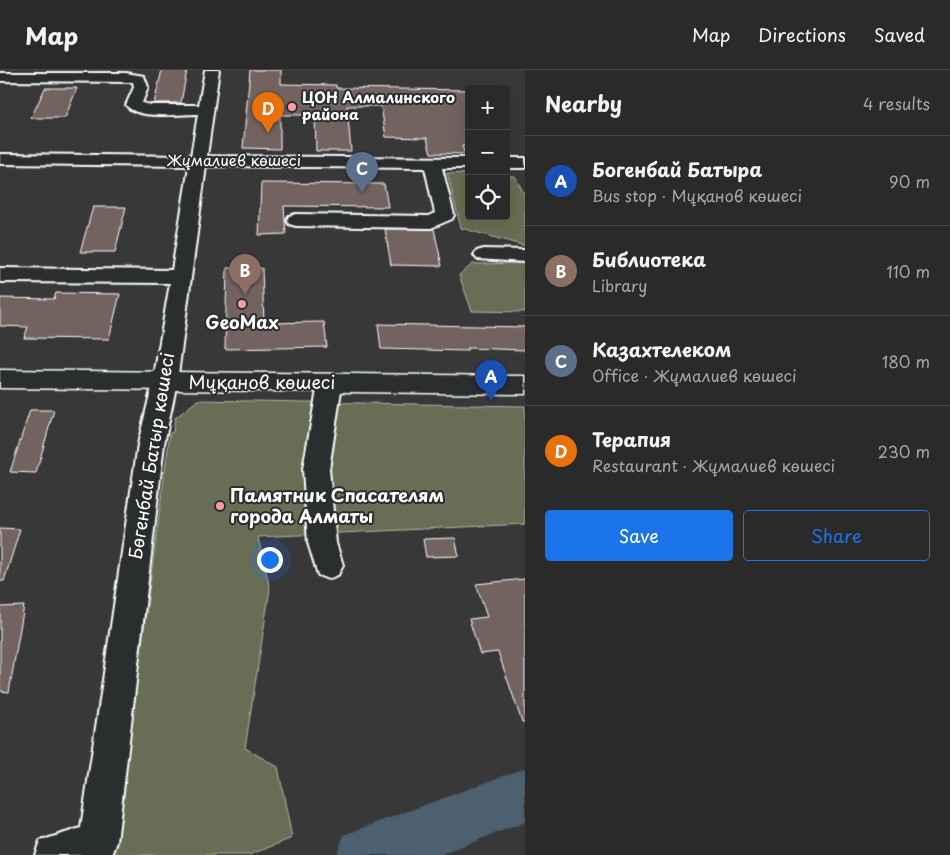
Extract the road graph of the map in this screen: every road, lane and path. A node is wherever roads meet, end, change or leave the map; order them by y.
1 (212, 70) edge
2 (0, 77) edge
3 (206, 109) junction
4 (0, 159) edge
5 (198, 160) junction
6 (432, 162) junction
7 (465, 163) edge
8 (510, 163) edge
9 (525, 163) edge
10 (296, 220) dead end
11 (484, 255) dead end
12 (525, 256) edge
13 (0, 275) edge
14 (181, 276) junction
15 (0, 379) edge
16 (165, 382) junction
17 (330, 384) junction
18 (525, 385) edge
19 (328, 564) dead end
20 (54, 855) edge

1 - 3 street, Бөгенбай Батыр көшесі
2 - 3 street
3 - 5 street, Бөгенбай Батыр көшесі
4 - 5 street, Жұмалиев көшесі
5 - 6 street, Жұмалиев көшесі
5 - 14 street, Бөгенбай Батыр көшесі
6 - 7 street, Жұмалиев көшесі
6 - 10 street
8 - 9 street
11 - 12 street
13 - 14 street
14 - 16 street, Бөгенбай Батыр көшесі
15 - 16 main road, Мұқанов көшесі
16 - 17 main road, Мұқанов көшесі
16 - 20 street, Бөгенбай Батыр көшесі
17 - 18 main road, Мұқанов көшесі
17 - 19 street

